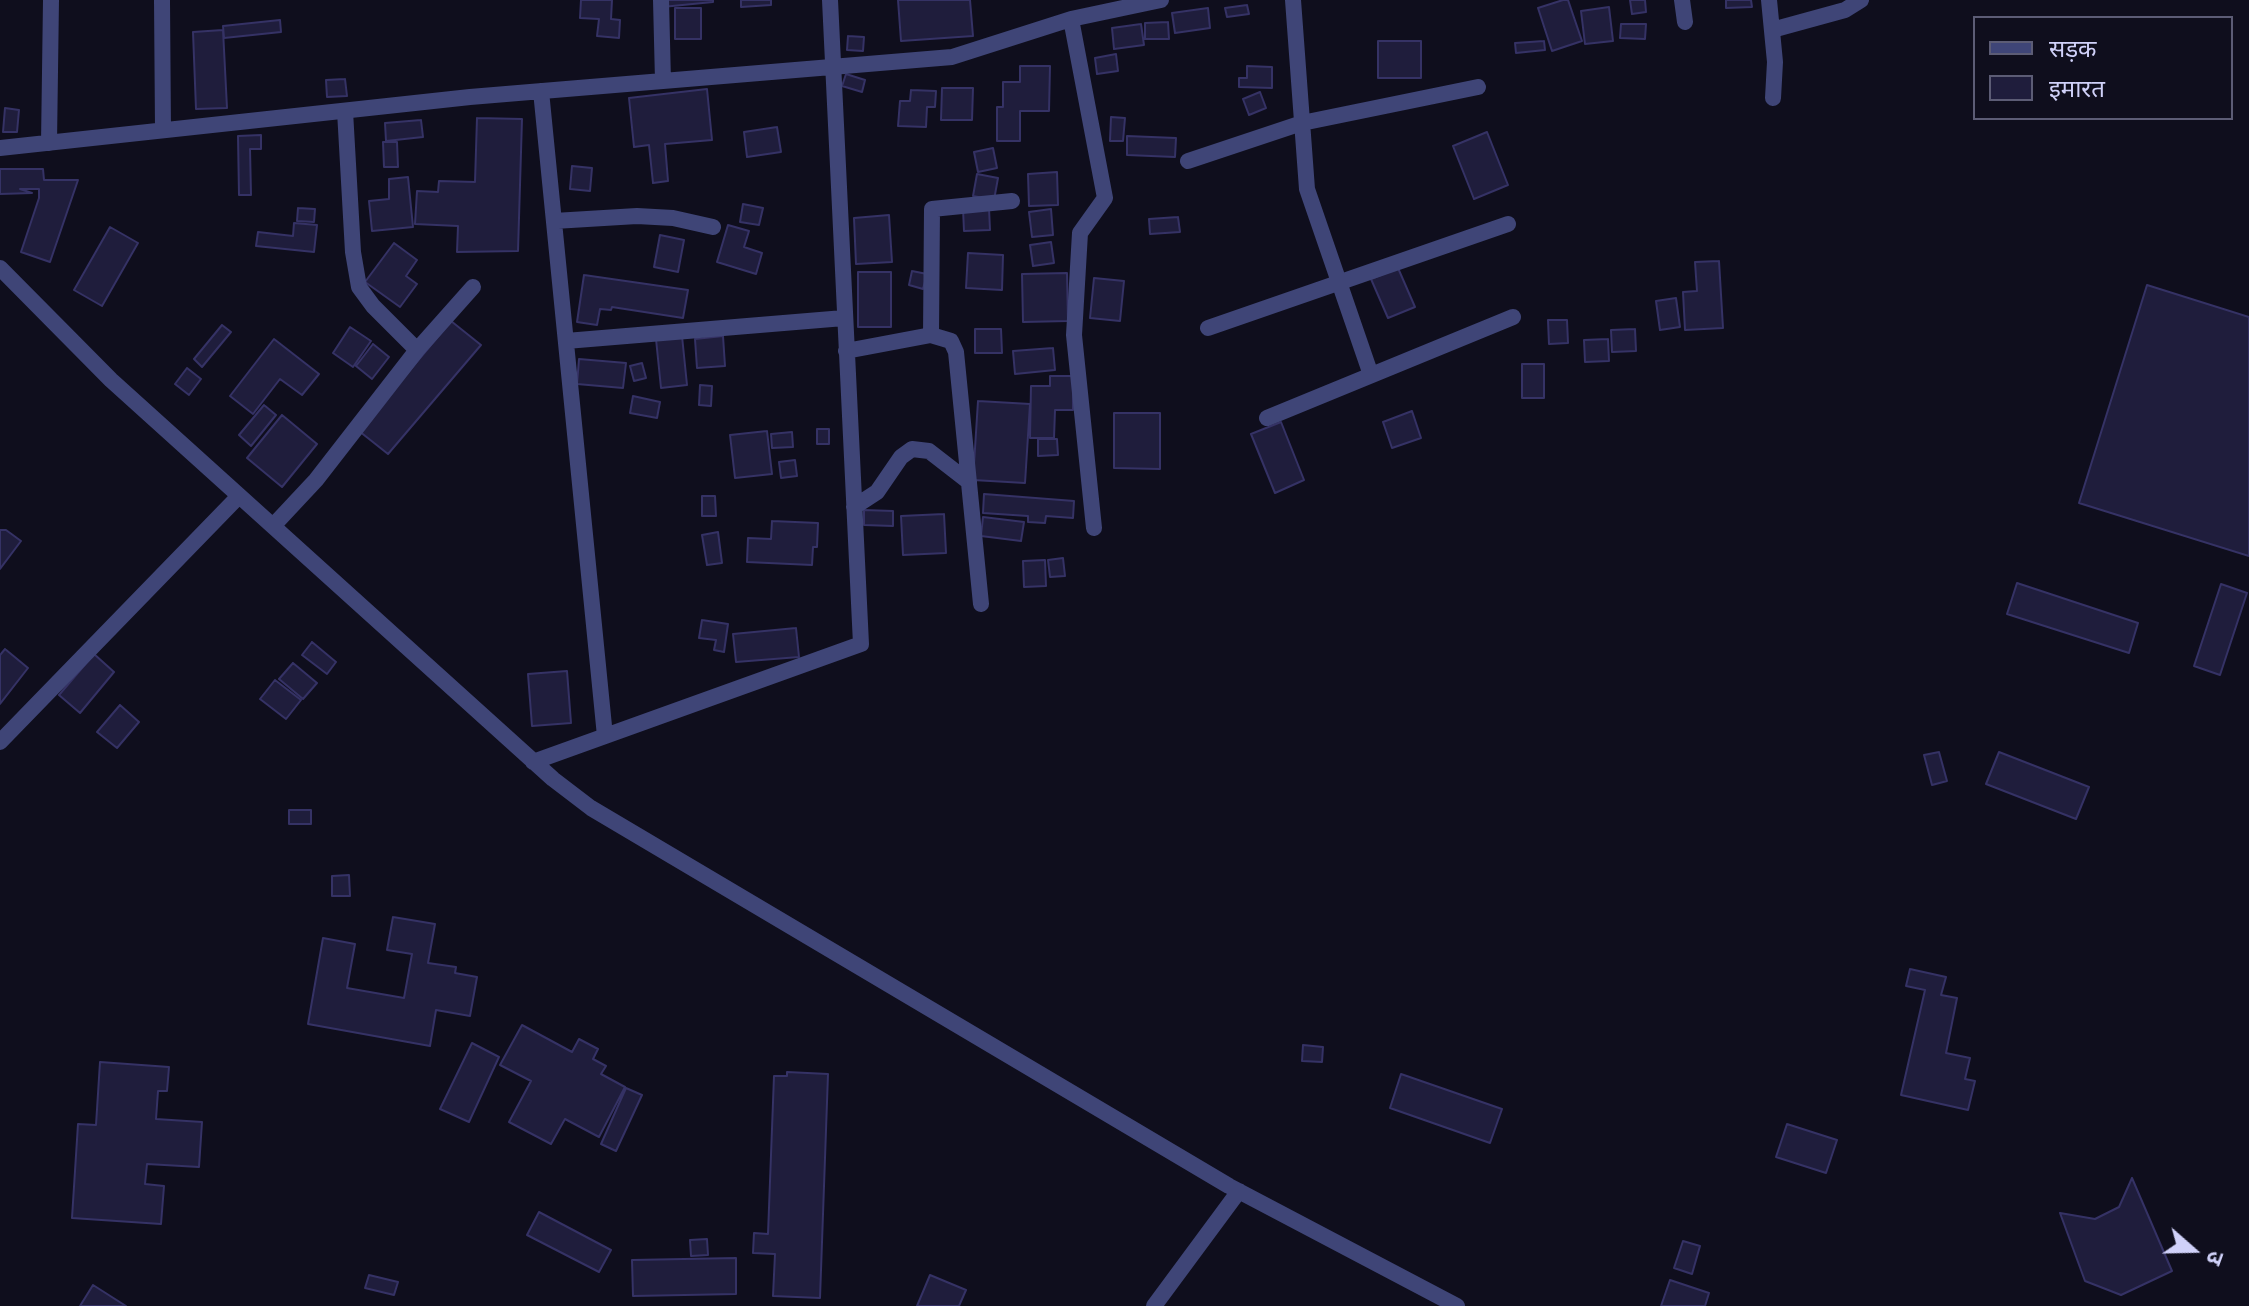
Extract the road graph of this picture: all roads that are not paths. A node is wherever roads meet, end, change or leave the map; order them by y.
1 (51, 0) edge
2 (162, 0) edge
3 (661, 0) edge
4 (830, 0) edge
5 (1161, 0) edge
6 (1293, 0) edge
7 (1682, 0) edge
8 (1769, 0) edge
9 (1861, 0) edge
10 (1071, 19) junction
11 (1685, 22) dead end
12 (1772, 30) junction
13 (832, 67) junction
14 (663, 81) junction
15 (1478, 87) dead end
16 (541, 91) junction
17 (1773, 98) dead end
18 (345, 111) junction
19 (1302, 123) junction
20 (163, 130) junction
21 (49, 143) junction
22 (0, 148) edge
23 (1188, 161) dead end
24 (1012, 201) dead end
25 (554, 221) junction
26 (1508, 224) dead end
27 (713, 227) dead end
28 (0, 268) edge
29 (1338, 281) junction
30 (473, 287) dead end
31 (1513, 317) dead end
32 (844, 318) junction
33 (1208, 328) dead end
34 (931, 335) junction
35 (566, 341) junction
36 (417, 350) junction
37 (846, 351) junction
38 (1371, 375) junction
39 (1267, 418) dead end
40 (969, 482) junction
41 (239, 496) junction
42 (854, 507) junction
43 (273, 526) junction
44 (1094, 528) dead end
45 (981, 604) dead end
46 (605, 736) junction
47 (0, 742) edge
48 (533, 762) junction
49 (1239, 1191) junction
50 (1154, 1306) edge
51 (1457, 1306) edge

1 - 21 street
2 - 20 street
3 - 14 street
4 - 13 street
5 - 10 street
6 - 19 street
7 - 11 street
8 - 12 street
9 - 12 street
10 - 13 street
10 - 44 street
12 - 17 street
13 - 14 street
13 - 32 street
14 - 16 street
15 - 19 street
16 - 18 street
16 - 25 street
18 - 20 street
18 - 36 street
19 - 23 street
19 - 29 street
20 - 21 street
21 - 22 street
24 - 34 street
25 - 27 street
25 - 35 street
26 - 29 street
28 - 41 street
29 - 33 street
29 - 38 street
30 - 36 street
31 - 38 street
32 - 35 street
32 - 37 street
34 - 37 street
34 - 40 street
35 - 46 street
36 - 43 street
37 - 42 street
38 - 39 street
40 - 42 street
40 - 45 street
41 - 43 street
41 - 47 street
42 - 46 street
43 - 48 street
46 - 48 street
48 - 49 street
49 - 50 street
49 - 51 street

